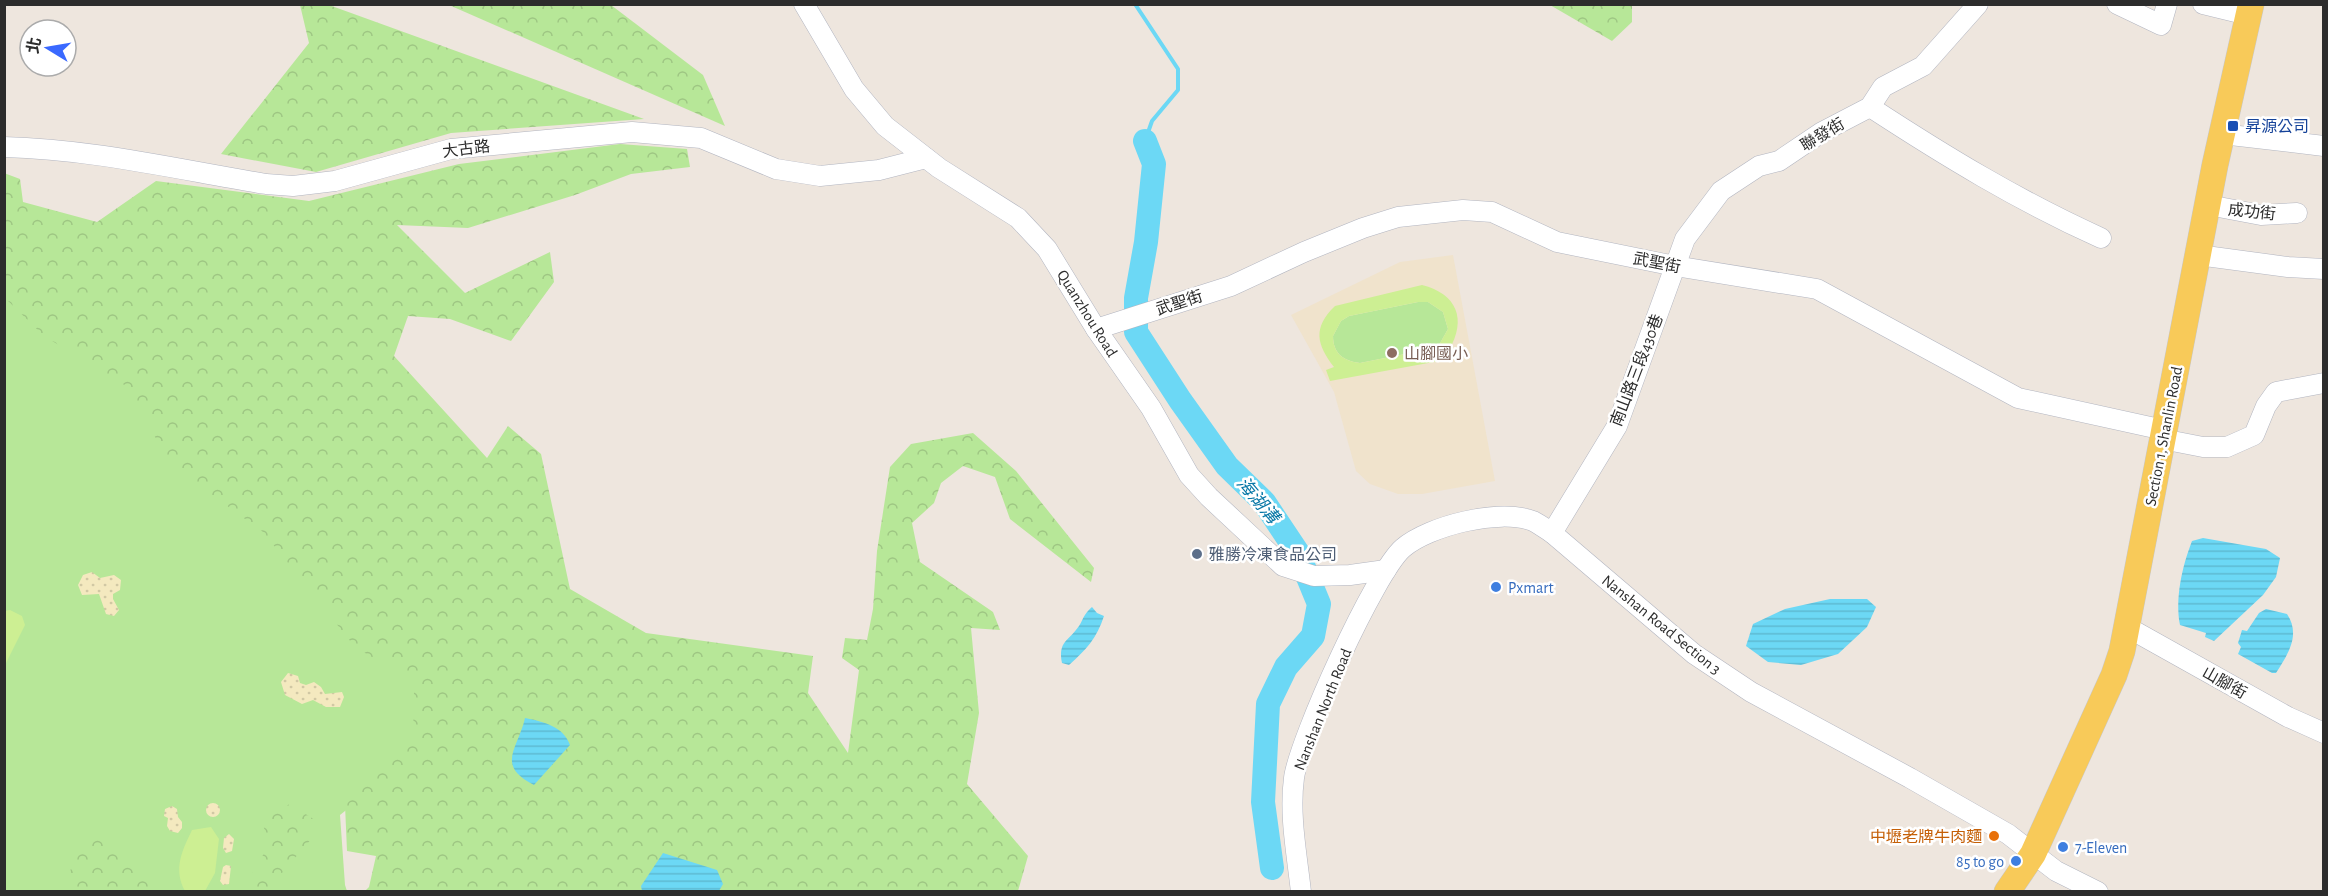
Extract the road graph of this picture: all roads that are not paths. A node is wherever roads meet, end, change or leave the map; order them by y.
1 (804, 4) edge
2 (1978, 4) edge
3 (2117, 4) edge
4 (2167, 4) edge
5 (2203, 4) edge
6 (2250, 10) edge
7 (1870, 107) junction
8 (2222, 134) junction
9 (2324, 146) edge
10 (4, 147) edge
11 (926, 158) junction
12 (2208, 205) junction
13 (2296, 213) dead end
14 (2101, 238) dead end
15 (2198, 255) junction
16 (1675, 266) junction
17 (2324, 268) edge
18 (1096, 328) junction
19 (2324, 383) edge
20 (2163, 434) junction
21 (1552, 532) junction
22 (1386, 570) junction
23 (2127, 627) junction
24 (2324, 733) edge
25 (2033, 854) junction
26 (1301, 891) edge
27 (2007, 891) edge
28 (2098, 891) edge

1 - 11 street, Quanzhou Road
2 - 7 street, 聯發街
3 - 4 street
5 - 6 street
6 - 8 main road, Section 1, Shanlin Road
7 - 14 street
7 - 16 street, 聯發街
8 - 9 street
8 - 12 main road, Section 1, Shanlin Road
10 - 11 street, 大古路
11 - 18 street, Quanzhou Road
12 - 13 street, 成功街
12 - 15 main road, Section 1, Shanlin Road
15 - 17 street
15 - 20 main road, Section 1, Shanlin Road
16 - 18 street, 武聖街
16 - 20 street, 武聖街
16 - 21 street, 南山路三段430巷
18 - 22 street, Quanzhou Road
19 - 20 street, 武聖街
20 - 23 main road, Section 1, Shanlin Road
21 - 22 street, Nanshan Road Section 3
21 - 25 street, Nanshan Road Section 3
22 - 26 street, Nanshan North Road
23 - 24 street, 山腳街
23 - 25 main road, Section 1, Shanlin Road
25 - 27 main road, Section 1, Shanlin Road
25 - 28 street, Nanshan Road Section 3

